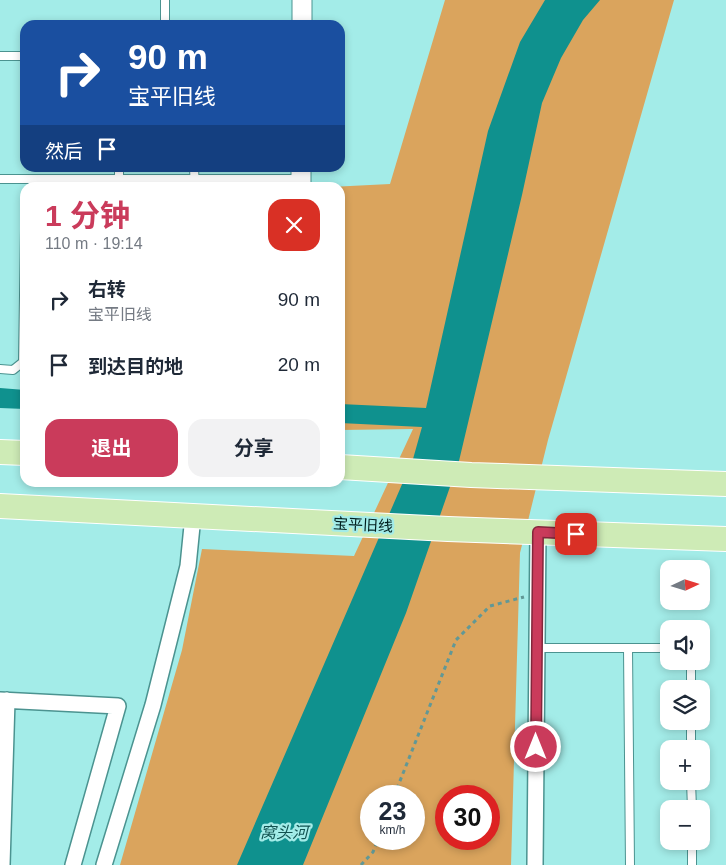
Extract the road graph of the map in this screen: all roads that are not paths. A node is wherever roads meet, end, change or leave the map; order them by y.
1 (165, 0) edge
2 (302, 0) edge
3 (165, 20) edge
4 (302, 20) edge
5 (0, 56) edge
6 (20, 56) edge
7 (301, 178) edge
8 (0, 179) edge
9 (20, 182) edge
10 (266, 182) edge
11 (20, 364) edge
12 (0, 369) edge
13 (0, 452) edge
14 (20, 453) edge
15 (345, 468) edge
16 (726, 484) edge
17 (0, 506) edge
18 (192, 516) junction
19 (538, 532) junction
20 (726, 539) edge
21 (536, 648) junction
22 (628, 648) junction
23 (660, 648) edge
24 (4, 700) edge
25 (692, 850) edge
26 (2, 865) edge
27 (74, 865) edge
28 (104, 865) edge
29 (535, 865) edge
30 (630, 865) edge
31 (692, 865) edge

1 - 3 lane
2 - 4 street
5 - 6 lane
7 - 10 lane
8 - 9 lane
11 - 12 lane
13 - 14 main road
15 - 16 main road
17 - 18 main road, 宝平旧线
18 - 19 main road, 宝平旧线
18 - 28 street
19 - 20 main road, 宝平旧线
19 - 21 street
21 - 22 lane
21 - 29 street
22 - 23 lane
22 - 30 lane
24 - 26 street
24 - 27 street
25 - 31 lane

